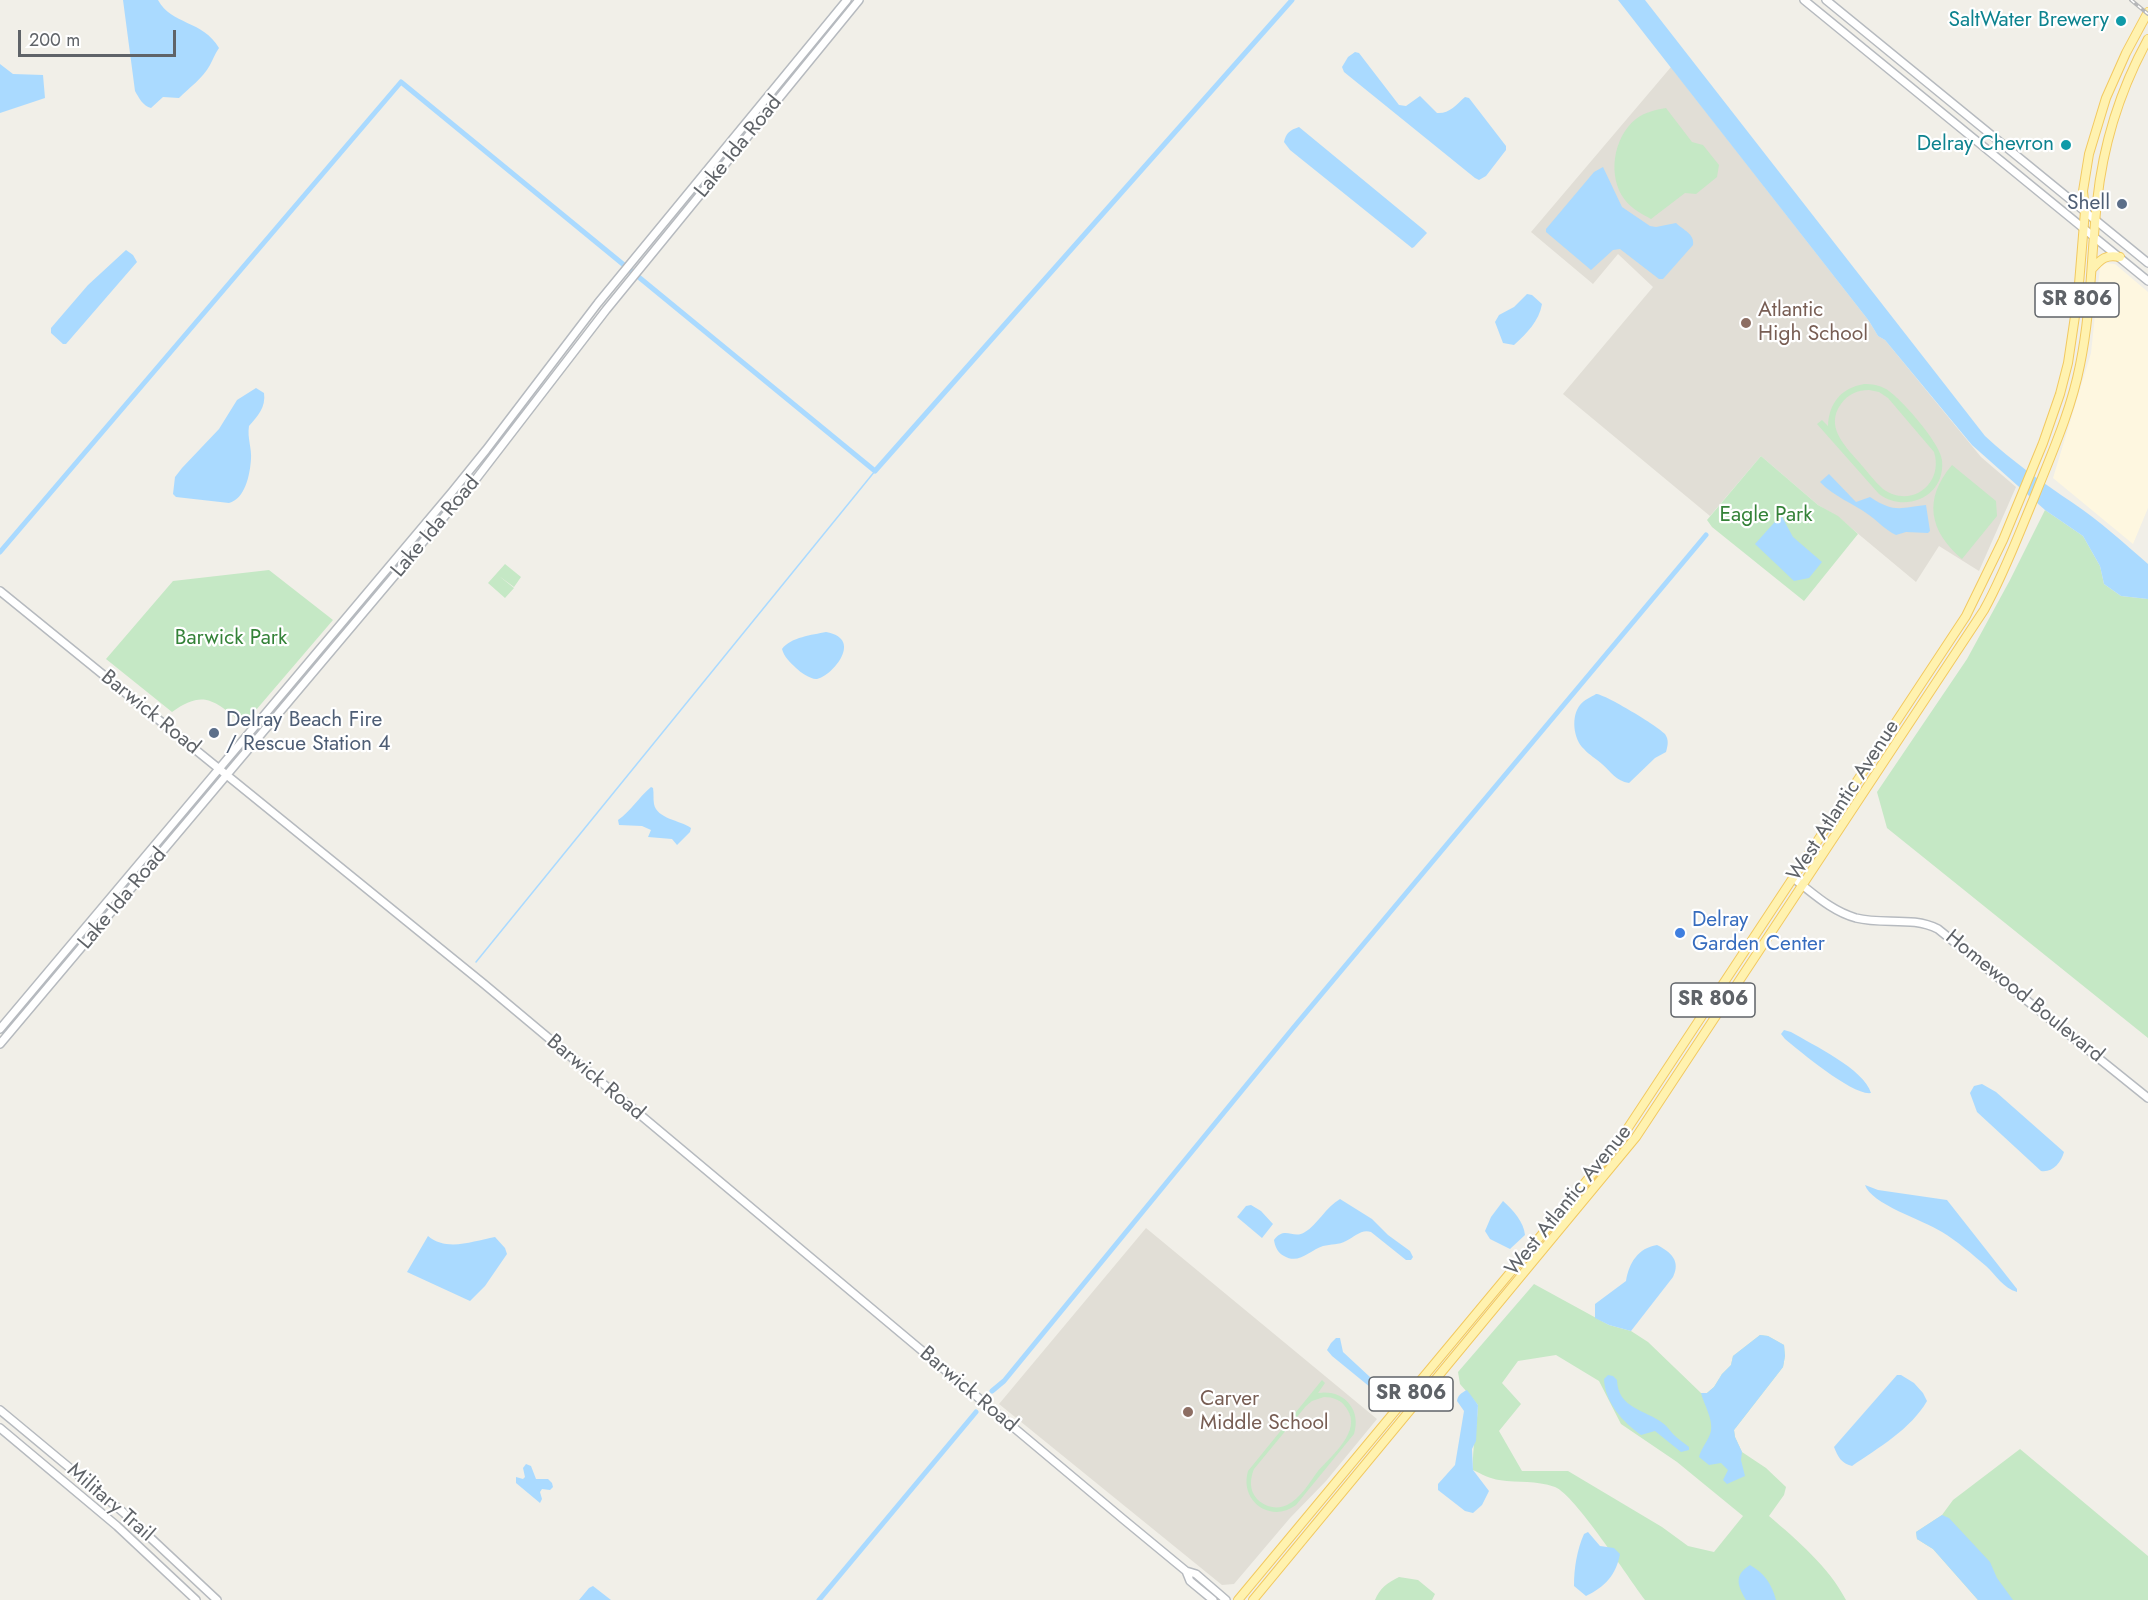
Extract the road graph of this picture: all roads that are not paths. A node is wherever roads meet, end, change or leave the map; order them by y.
1 (847, 0) edge
2 (859, 0) edge
3 (1804, 0) edge
4 (1826, 0) edge
5 (2148, 12) edge
6 (2148, 39) edge
7 (2085, 211) junction
8 (2096, 220) junction
9 (2084, 228) junction
10 (2095, 237) junction
11 (2120, 257) junction
12 (2148, 263) edge
13 (2092, 269) junction
14 (2148, 281) edge
15 (0, 591) edge
16 (1915, 694) junction
17 (1911, 721) junction
18 (219, 769) junction
19 (227, 775) junction
20 (1793, 878) junction
21 (1803, 885) junction
22 (1700, 1020) junction
23 (1710, 1027) junction
24 (0, 1029) edge
25 (0, 1044) edge
26 (2148, 1098) edge
27 (0, 1410) edge
28 (0, 1428) edge
29 (1186, 1571) junction
30 (196, 1600) edge
31 (217, 1600) edge
32 (1213, 1600) edge
33 (1226, 1600) edge
34 (1238, 1600) edge
35 (1253, 1600) edge

1 - 18 street, Lake Ida Road
2 - 19 street, Lake Ida Road
3 - 9 street
4 - 7 street
5 - 7 main road, West Atlantic Avenue / SR 806
6 - 8 main road, West Atlantic Avenue / SR 806
7 - 8 street
7 - 9 main road, West Atlantic Avenue / SR 806
8 - 10 main road, West Atlantic Avenue / SR 806
8 - 12 street
9 - 10 street
9 - 16 main road, West Atlantic Avenue / SR 806
10 - 11 street
10 - 13 main road, West Atlantic Avenue / SR 806
11 - 13 main road
11 - 14 street
13 - 17 main road, West Atlantic Avenue / SR 806
15 - 18 street, Barwick Road
16 - 17 main road
16 - 20 main road, West Atlantic Avenue / SR 806
17 - 21 main road, West Atlantic Avenue / SR 806
18 - 19 street, Barwick Road
18 - 24 street, Lake Ida Road
19 - 25 street, Lake Ida Road
19 - 29 street, Barwick Road
20 - 21 street, Homewood Boulevard
20 - 22 main road, West Atlantic Avenue / SR 806
21 - 23 main road, West Atlantic Avenue / SR 806
21 - 26 street, Homewood Boulevard
22 - 23 main road
22 - 34 main road, West Atlantic Avenue / SR 806
23 - 35 main road, West Atlantic Avenue / SR 806
27 - 31 street, Military Trail
28 - 30 street, Military Trail
29 - 32 street, Barwick Road
29 - 33 street, Barwick Road

